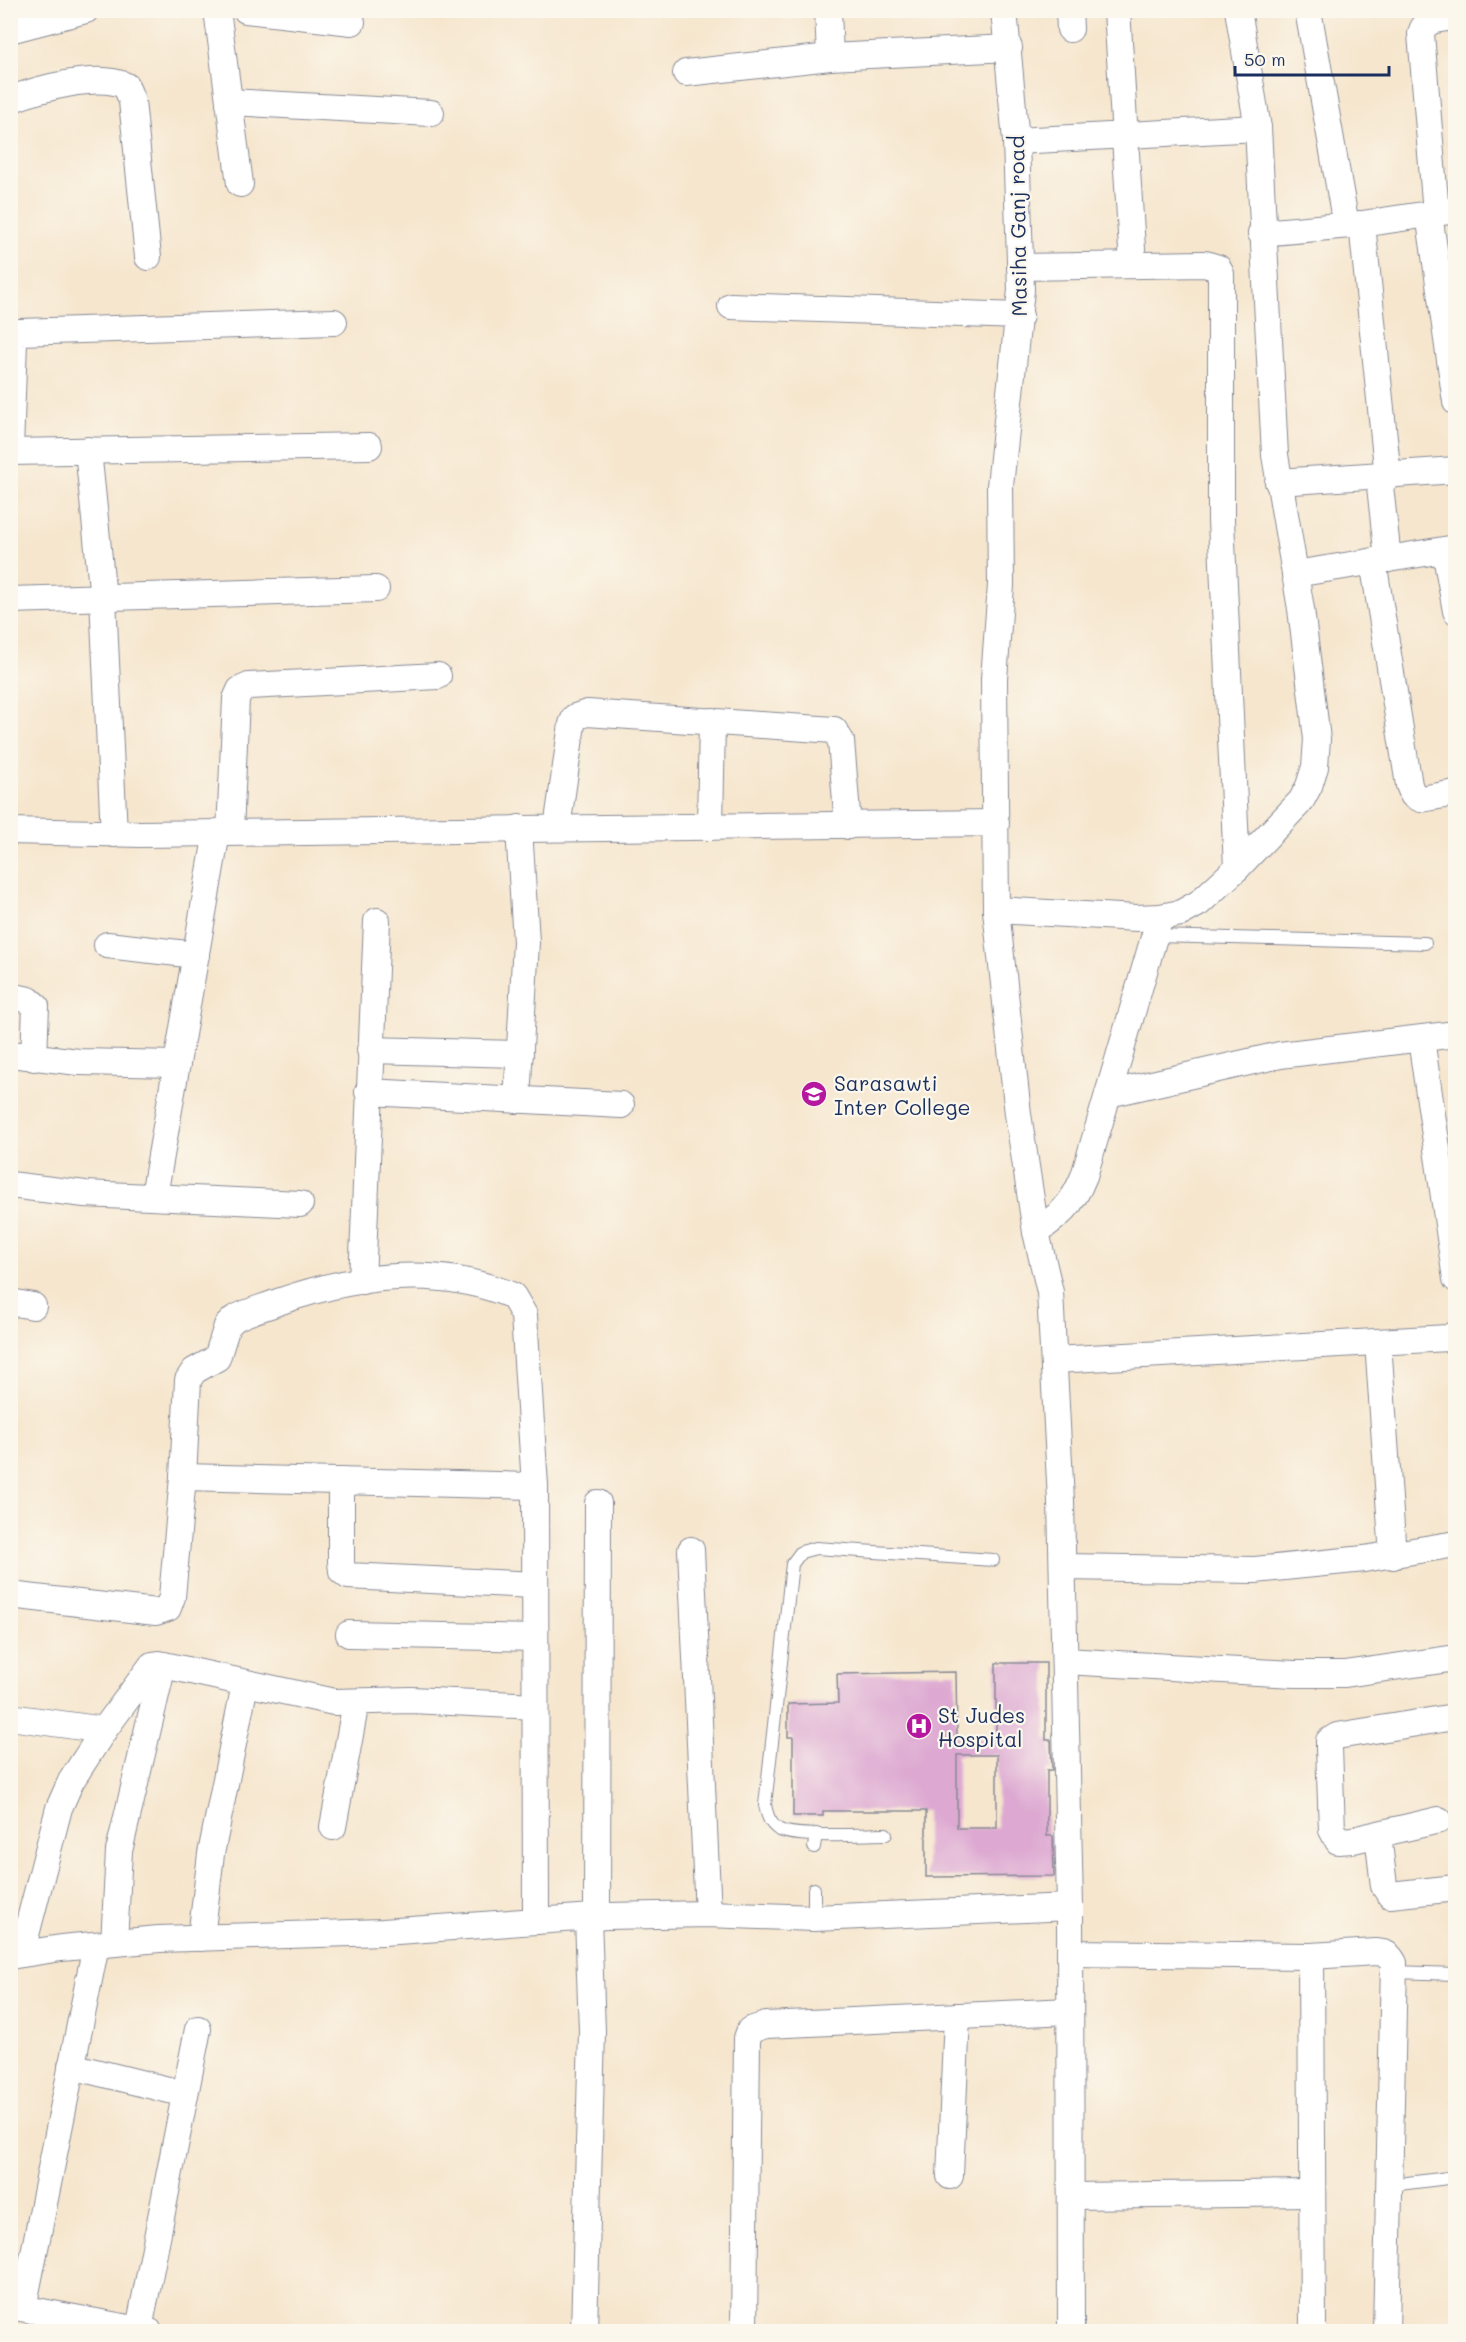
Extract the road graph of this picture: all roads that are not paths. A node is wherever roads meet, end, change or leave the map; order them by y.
1 (86, 10) edge
2 (217, 10) edge
3 (246, 10) edge
4 (828, 10) edge
5 (1004, 10) edge
6 (1117, 10) edge
7 (1238, 10) edge
8 (1308, 10) edge
9 (1455, 17) edge
10 (352, 22) dead end
11 (10, 30) edge
12 (1009, 48) junction
13 (830, 57) junction
14 (687, 74) dead end
15 (10, 100) edge
16 (229, 102) junction
17 (431, 113) dead end
18 (1258, 128) junction
19 (1125, 135) junction
20 (1016, 141) junction
21 (240, 184) dead end
22 (1440, 212) edge
23 (1354, 224) junction
24 (1261, 233) junction
25 (148, 256) dead end
26 (1133, 265) junction
27 (1020, 267) junction
28 (731, 306) dead end
29 (1020, 316) junction
30 (334, 322) dead end
31 (12, 360) edge
32 (1455, 402) edge
33 (369, 446) dead end
34 (10, 449) edge
35 (88, 450) junction
36 (1455, 470) edge
37 (1383, 477) junction
38 (1278, 482) junction
39 (1450, 549) edge
40 (1381, 560) junction
41 (1294, 574) junction
42 (376, 590) dead end
43 (103, 598) junction
44 (10, 600) edge
45 (1455, 611) edge
46 (438, 676) dead end
47 (712, 721) junction
48 (1455, 793) edge
49 (996, 823) junction
50 (848, 826) junction
51 (710, 827) junction
52 (519, 828) junction
53 (557, 828) junction
54 (10, 831) edge
55 (223, 832) junction
56 (114, 834) junction
57 (1237, 868) junction
58 (996, 910) junction
59 (377, 921) dead end
60 (1158, 927) junction
61 (1425, 943) dead end
62 (107, 945) dead end
63 (196, 955) junction
64 (10, 996) edge
65 (1455, 1034) edge
66 (1421, 1039) junction
67 (370, 1050) junction
68 (520, 1054) junction
69 (22, 1056) edge
70 (177, 1064) junction
71 (368, 1092) junction
72 (1108, 1094) junction
73 (517, 1100) junction
74 (621, 1105) dead end
75 (10, 1185) edge
76 (154, 1196) junction
77 (300, 1204) dead end
78 (1036, 1232) junction
79 (1454, 1251) edge
80 (1455, 1279) edge
81 (362, 1281) junction
82 (1455, 1335) edge
83 (1378, 1342) junction
84 (1054, 1360) junction
85 (183, 1478) junction
86 (341, 1481) junction
87 (535, 1486) junction
88 (598, 1503) dead end
89 (1455, 1544) edge
90 (691, 1550) dead end
91 (1393, 1556) junction
92 (993, 1560) dead end
93 (1063, 1567) junction
94 (535, 1585) junction
95 (10, 1595) edge
96 (349, 1634) dead end
97 (535, 1638) junction
98 (1455, 1658) edge
99 (1065, 1661) junction
100 (163, 1665) junction
101 (245, 1684) junction
102 (356, 1702) junction
103 (536, 1706) junction
104 (10, 1717) edge
105 (1448, 1718) dead end
106 (104, 1730) junction
107 (1438, 1820) dead end
108 (333, 1827) dead end
109 (816, 1834) junction
110 (886, 1834) dead end
111 (1378, 1834) junction
112 (814, 1847) dead end
113 (1455, 1888) edge
114 (814, 1889) dead end
115 (1070, 1906) junction
116 (708, 1914) junction
117 (592, 1917) junction
118 (814, 1918) junction
119 (536, 1921) junction
120 (201, 1938) junction
121 (105, 1944) junction
122 (1070, 1953) junction
123 (16, 1955) edge
124 (1311, 1956) junction
125 (1394, 1972) junction
126 (1455, 1974) edge
127 (1070, 2011) junction
128 (957, 2016) junction
129 (198, 2029) dead end
130 (71, 2066) junction
131 (185, 2094) junction
132 (950, 2176) dead end
133 (1455, 2177) edge
134 (1391, 2185) junction
135 (1312, 2193) junction
136 (1071, 2196) junction
137 (17, 2307) edge
138 (144, 2330) edge
139 (584, 2331) edge
140 (744, 2331) edge
141 (1071, 2331) edge
142 (1313, 2331) edge
143 (1386, 2331) edge

1 - 11 street
2 - 16 street
3 - 10 street
4 - 13 street
5 - 12 street, Masiha Ganj road
6 - 19 street
7 - 18 street
8 - 23 street
9 - 22 street
12 - 13 street
12 - 20 street, Masiha Ganj road
13 - 14 street
15 - 25 street
16 - 17 street
16 - 21 street
18 - 19 street
18 - 24 street
19 - 20 street
19 - 26 street
20 - 27 street, Masiha Ganj road
22 - 23 street
22 - 32 street
23 - 24 street
23 - 37 street
24 - 38 street
26 - 27 street
26 - 57 street
27 - 29 street, Masiha Ganj road
28 - 29 street
29 - 49 street, Masiha Ganj road
30 - 31 street
31 - 34 street
33 - 35 street
34 - 35 street
35 - 43 street
36 - 37 street
37 - 38 street
37 - 40 street
38 - 41 street
39 - 40 street
39 - 45 street
40 - 41 street
40 - 48 street
41 - 57 street
42 - 43 street
43 - 44 street
43 - 56 street
46 - 55 street
47 - 50 street
47 - 51 street
47 - 53 street
49 - 50 street
49 - 58 street, Masiha Ganj road
50 - 51 street
51 - 53 street
52 - 53 street
52 - 55 street
52 - 68 street
54 - 56 street
55 - 56 street
55 - 63 street
57 - 60 street
58 - 60 street
58 - 78 street, Masiha Ganj road
59 - 67 street
60 - 61 lane
60 - 72 street
62 - 63 street
63 - 70 street
64 - 69 street
65 - 66 street
66 - 72 street
66 - 79 street
67 - 68 street
67 - 71 street
68 - 73 street
69 - 70 street
70 - 76 street
71 - 73 street
71 - 81 street
72 - 78 street
73 - 74 street
75 - 76 street
76 - 77 street
78 - 84 street, Masiha Ganj road
79 - 80 street
81 - 85 street
81 - 87 street
82 - 83 street
83 - 84 street
83 - 91 street
84 - 93 street, Masiha Ganj road
85 - 86 street
85 - 95 street
86 - 87 street
86 - 94 street
87 - 94 street
88 - 117 street
89 - 91 street
90 - 116 street
91 - 93 street
92 - 109 lane
93 - 99 street, Masiha Ganj road
94 - 97 street
96 - 97 street
97 - 103 street
98 - 99 street
99 - 115 street, Masiha Ganj road
100 - 101 street
100 - 106 street
100 - 121 street
101 - 102 street
101 - 120 street
102 - 103 street
102 - 108 street
103 - 119 street
104 - 106 street
105 - 111 street
106 - 123 street
107 - 111 street
109 - 110 lane
109 - 112 lane
111 - 113 street
114 - 118 lane
115 - 118 street
115 - 122 street, Masiha Ganj road
116 - 117 street
116 - 118 street
117 - 119 street
117 - 139 street
119 - 120 street
120 - 121 street
121 - 123 street
121 - 130 street
122 - 124 street
122 - 127 street, Masiha Ganj road
124 - 125 street
124 - 135 street
125 - 126 lane
125 - 134 street
127 - 128 street
127 - 136 street, Masiha Ganj road
128 - 132 street
128 - 140 street
129 - 131 street
130 - 131 street
130 - 137 street
131 - 138 street
133 - 134 lane
134 - 143 street
135 - 136 street
135 - 142 street
136 - 141 street, Masiha Ganj road
137 - 138 street

